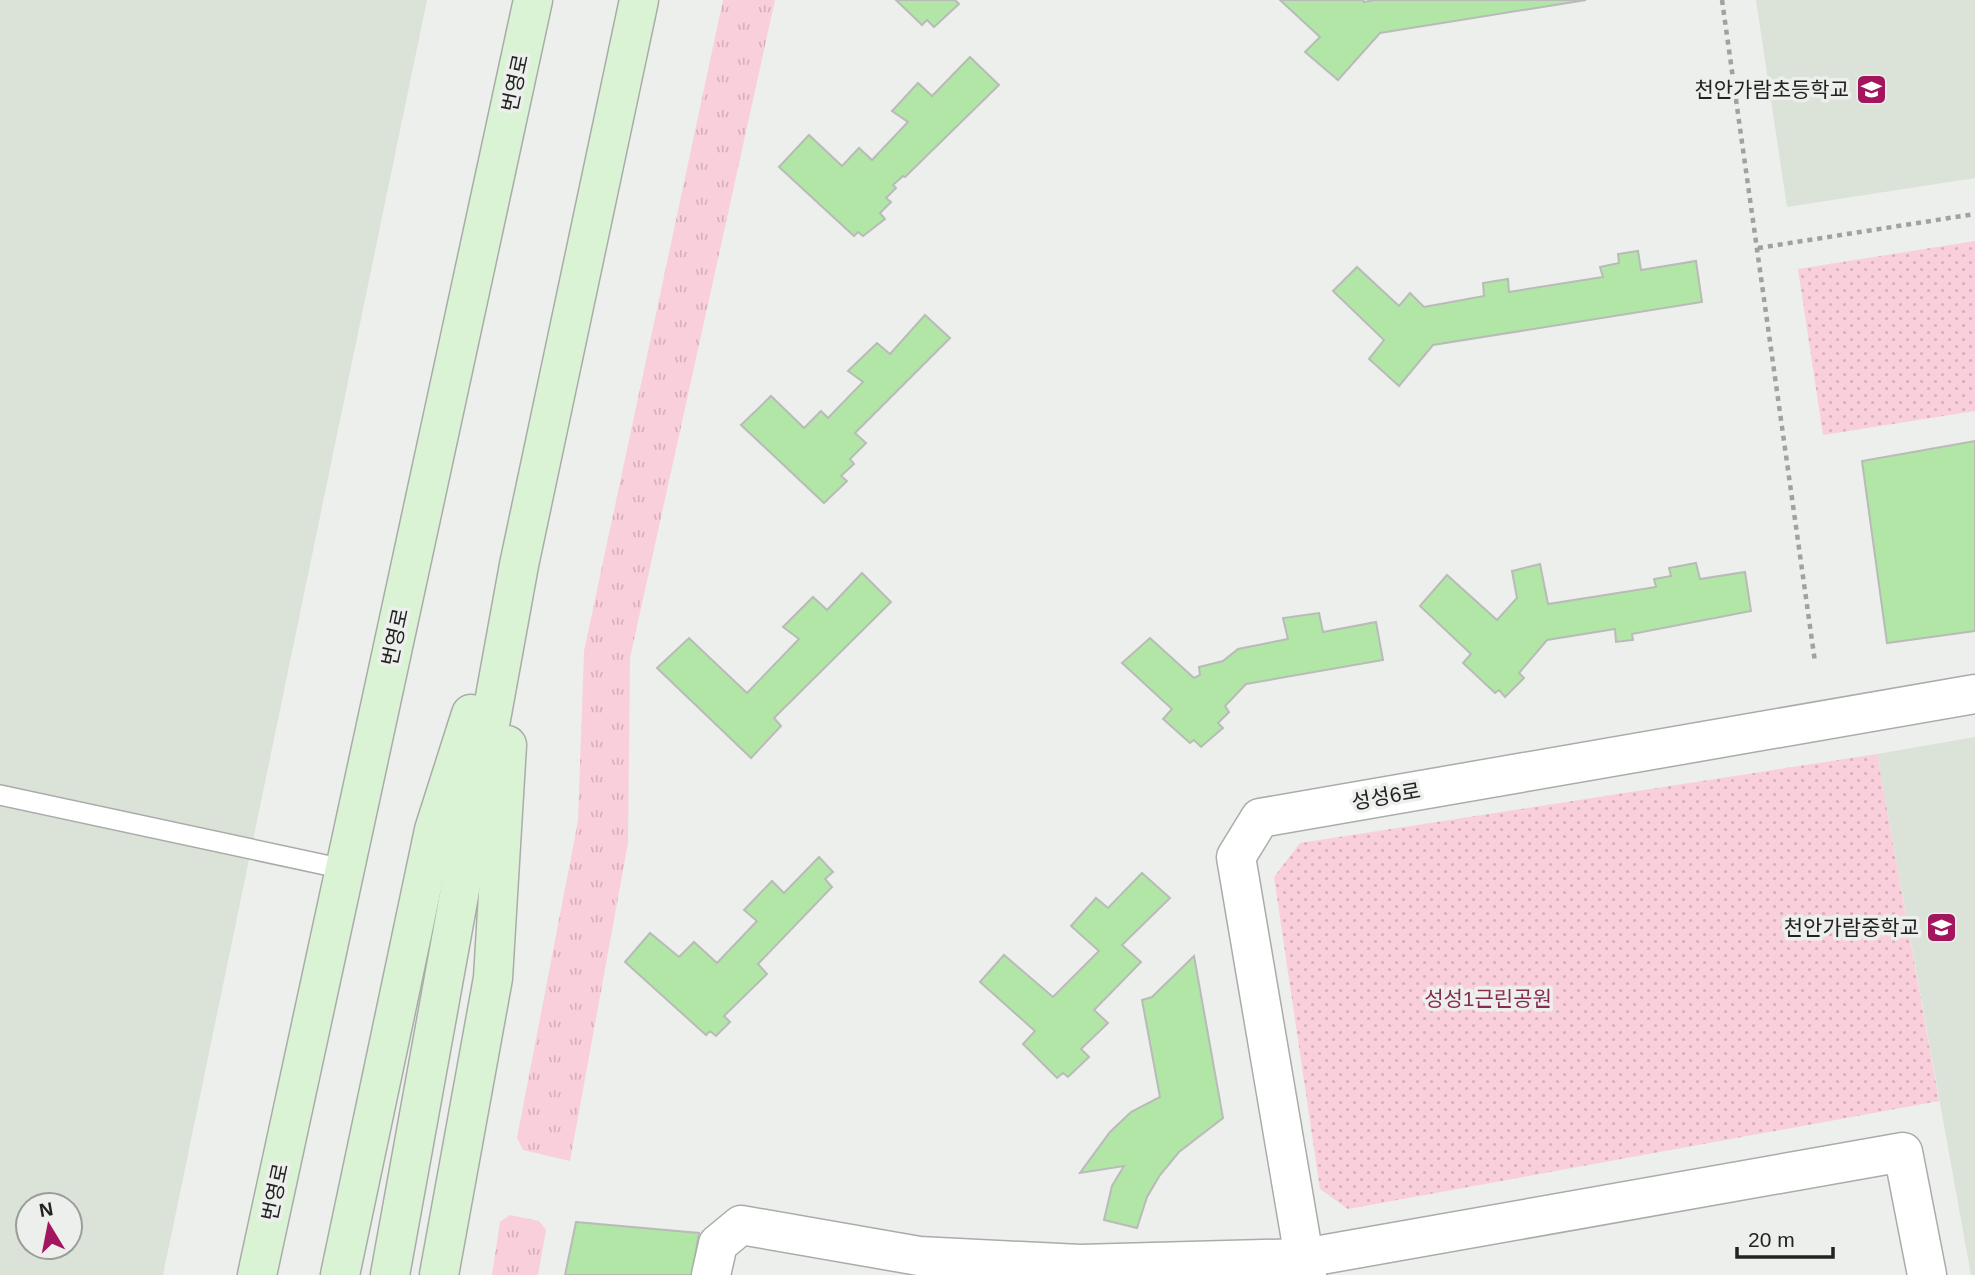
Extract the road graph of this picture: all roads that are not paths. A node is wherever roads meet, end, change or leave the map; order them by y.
1 (533, 0) edge
2 (639, 0) edge
3 (519, 565) junction
4 (1975, 694) edge
5 (0, 795) edge
6 (344, 869) junction
7 (1305, 1267) edge
8 (257, 1275) edge
9 (340, 1275) edge
10 (390, 1275) edge
11 (439, 1275) edge
12 (711, 1275) edge
13 (1927, 1275) edge

1 - 6 main road, 번영로
2 - 3 main road
3 - 9 main road
3 - 10 main road
3 - 11 main road
4 - 7 street, 성성6로
5 - 6 lane
6 - 8 main road, 번영로
7 - 12 street
7 - 13 street

